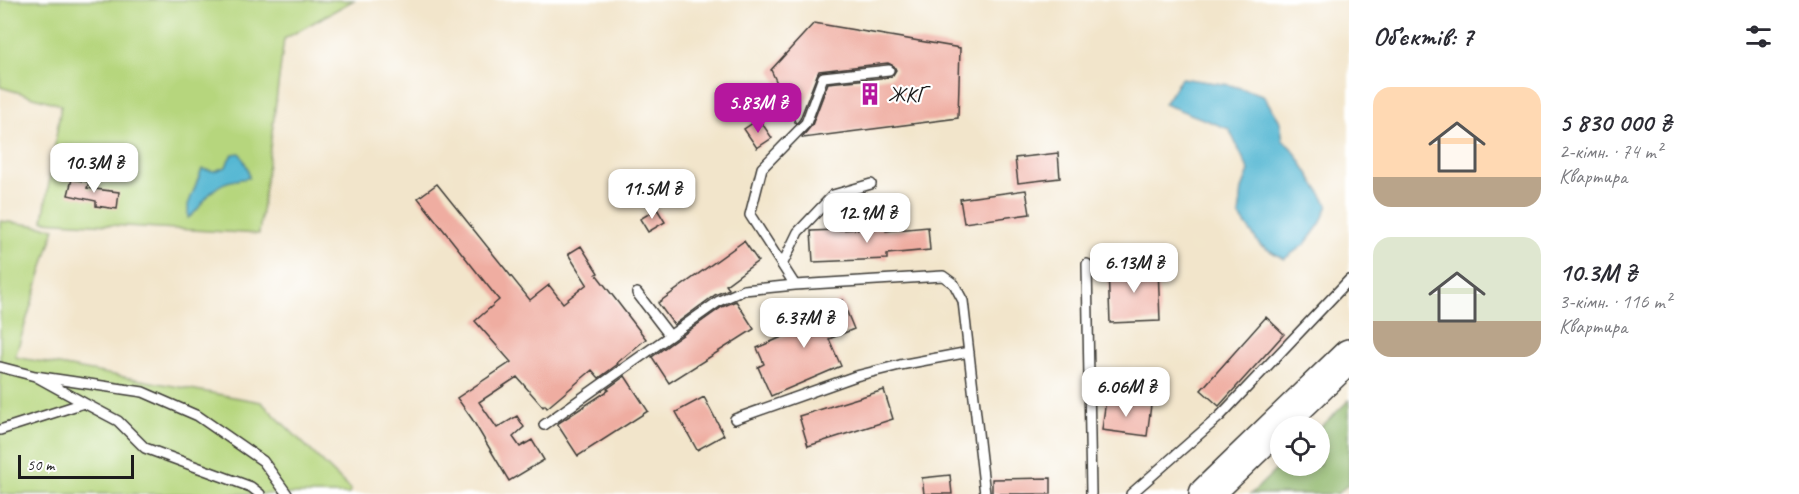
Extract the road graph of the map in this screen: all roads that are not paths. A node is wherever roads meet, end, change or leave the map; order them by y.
1 (889, 70) dead end
2 (871, 184) dead end
3 (1087, 264) dead end
4 (782, 265) junction
5 (1349, 280) edge
6 (795, 285) junction
7 (636, 293) dead end
8 (670, 336) junction
9 (969, 352) junction
10 (1349, 356) edge
11 (0, 367) edge
12 (35, 376) junction
13 (84, 403) junction
14 (735, 419) dead end
15 (544, 424) dead end
16 (0, 430) edge
17 (260, 494) edge
18 (287, 494) edge
19 (985, 494) edge
20 (1091, 494) edge
21 (1131, 494) edge
22 (1206, 494) edge

1 - 4 lane
2 - 4 lane
3 - 20 lane
4 - 6 lane
5 - 21 lane
6 - 8 lane
6 - 9 lane
7 - 8 lane
8 - 15 lane
9 - 14 lane
9 - 19 lane
10 - 22 highway
11 - 12 lane
12 - 13 lane
12 - 18 lane
13 - 16 lane
13 - 17 lane

